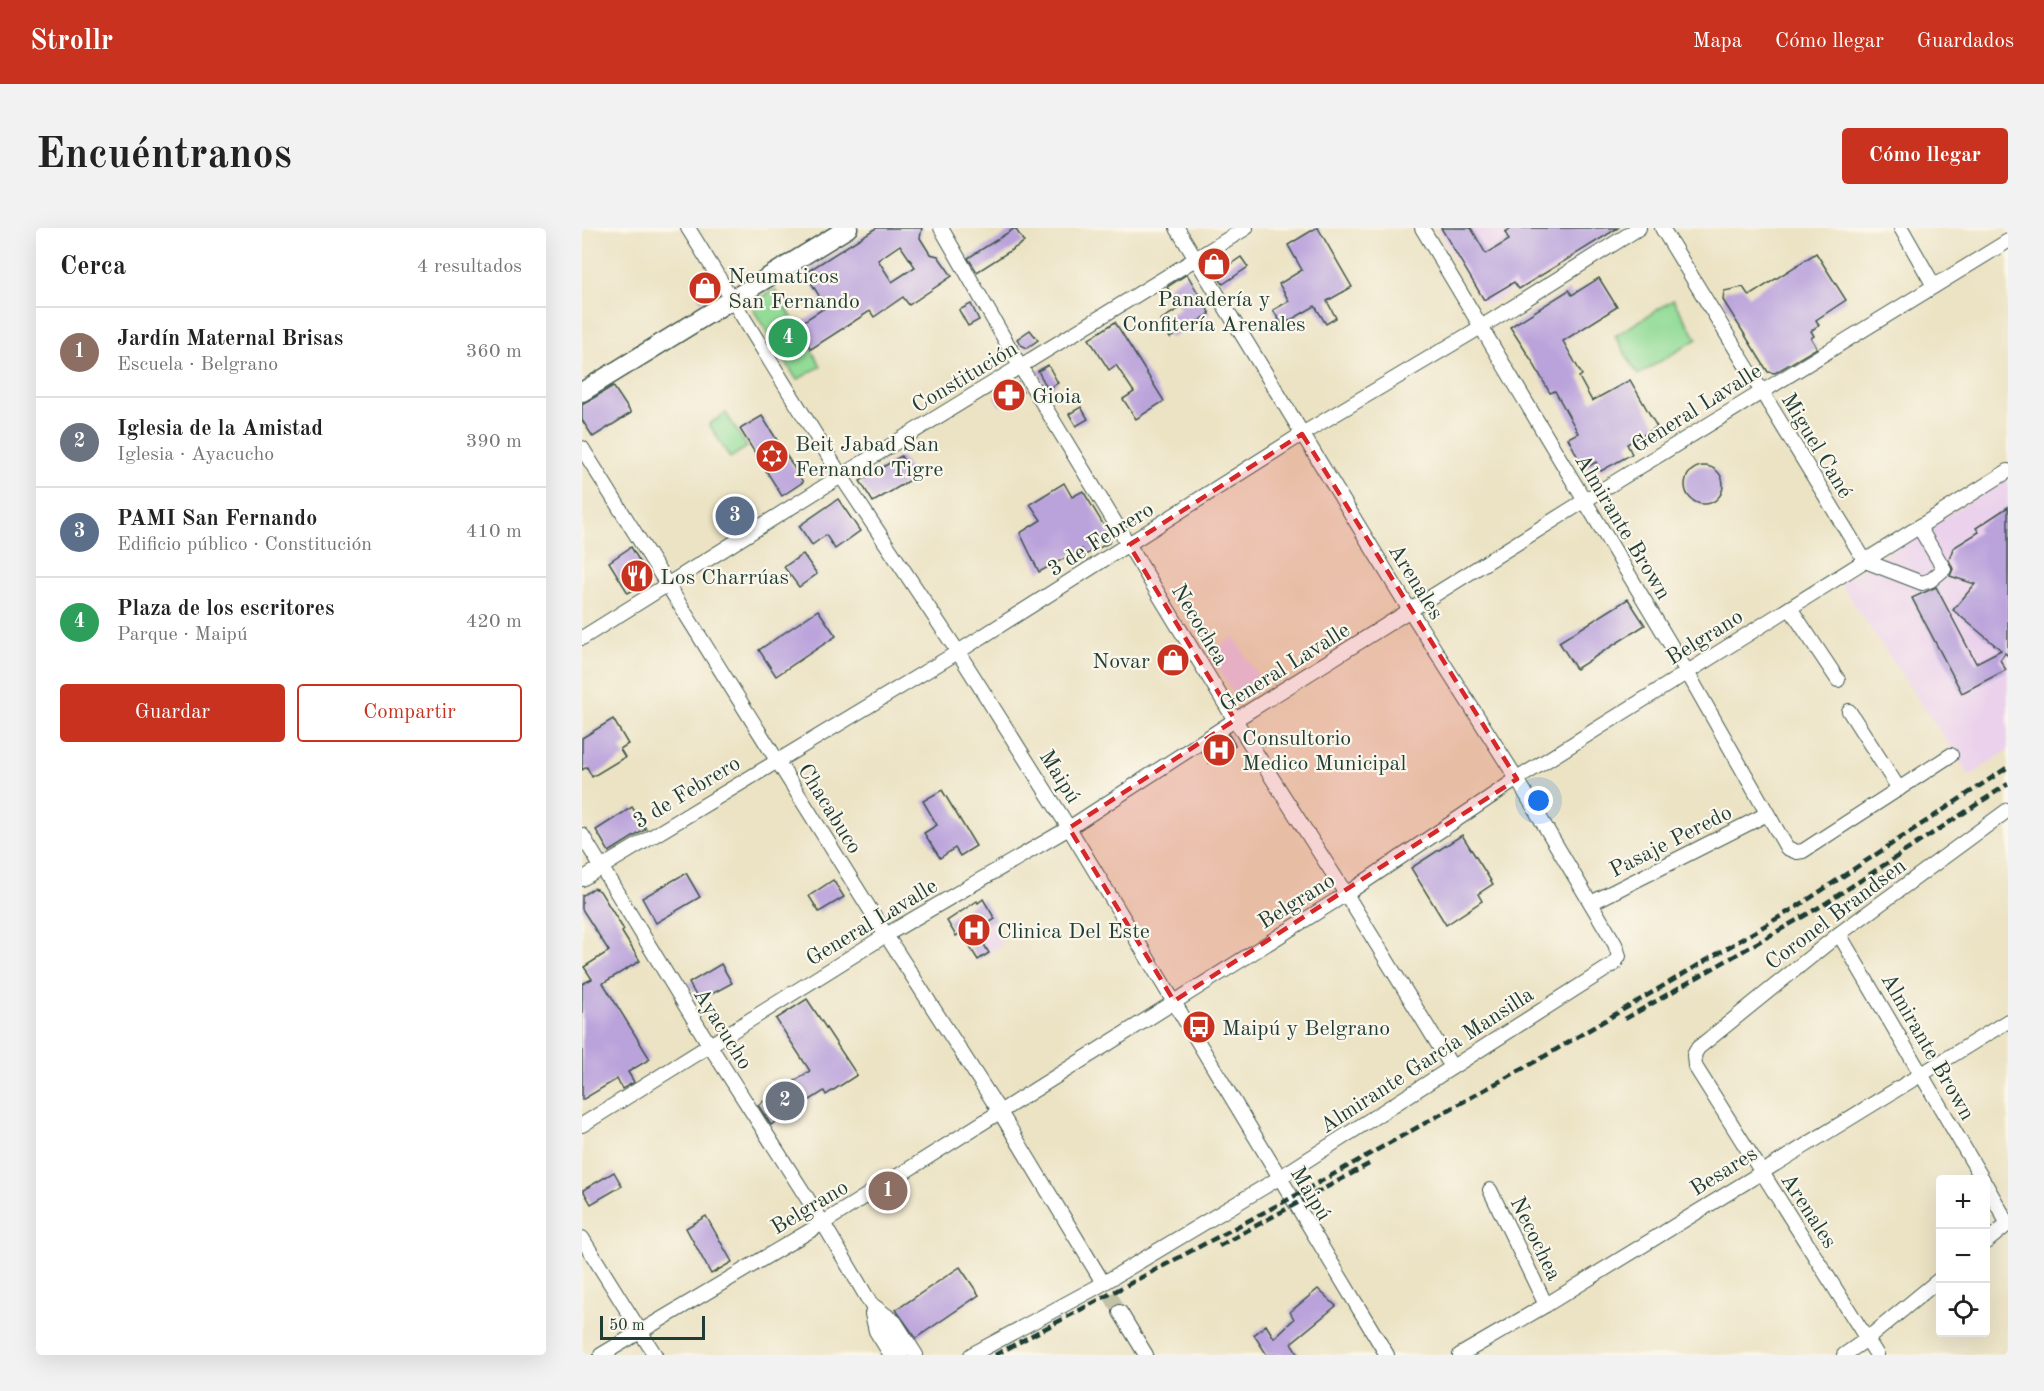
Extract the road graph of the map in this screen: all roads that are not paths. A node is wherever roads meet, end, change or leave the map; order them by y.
1 (688, 228) edge
2 (848, 228) edge
3 (941, 228) edge
4 (1177, 228) edge
5 (1246, 228) edge
6 (1422, 228) edge
7 (1639, 228) edge
8 (1662, 228) edge
9 (1901, 228) edge
10 (2008, 241) edge
11 (1196, 259) junction
12 (1934, 286) junction
13 (732, 299) junction
14 (1481, 327) junction
15 (1020, 366) junction
16 (582, 392) edge
17 (1761, 392) junction
18 (1302, 434) junction
19 (582, 448) edge
20 (2008, 471) edge
21 (841, 476) junction
22 (1584, 501) junction
23 (1919, 527) junction
24 (1129, 545) junction
25 (1865, 561) junction
26 (667, 585) junction
27 (1790, 608) junction
28 (1411, 612) junction
29 (582, 638) edge
30 (958, 652) junction
31 (1687, 672) junction
32 (1838, 680) dead end
33 (1849, 711) dead end
34 (1235, 720) junction
35 (1952, 755) dead end
36 (777, 760) junction
37 (1517, 779) junction
38 (1899, 789) junction
39 (2008, 810) edge
40 (1767, 814) junction
41 (1069, 828) junction
42 (582, 834) edge
43 (602, 867) junction
44 (582, 879) edge
45 (1346, 894) junction
46 (1591, 903) junction
47 (1839, 934) junction
48 (886, 935) junction
49 (1619, 956) joint
50 (1174, 1001) junction
51 (2008, 1021) edge
52 (710, 1046) junction
53 (1694, 1055) joint
54 (1452, 1067) junction
55 (1922, 1074) junction
56 (1000, 1112) junction
57 (582, 1125) edge
58 (1760, 1172) junction
59 (1981, 1175) edge
60 (1279, 1178) junction
61 (1490, 1190) dead end
62 (1990, 1192) edge
63 (823, 1223) junction
64 (2008, 1224) edge
65 (582, 1238) edge
66 (1990, 1239) edge
67 (1098, 1281) junction
68 (1936, 1283) edge
69 (870, 1303) junction
70 (1546, 1305) junction
71 (1120, 1312) tunnel mouth
72 (640, 1331) junction
73 (1867, 1339) junction
74 (601, 1355) edge
75 (656, 1355) edge
76 (891, 1355) edge
77 (902, 1355) edge
78 (916, 1355) edge
79 (971, 1355) edge
80 (1146, 1355) edge
81 (1387, 1355) edge
82 (1460, 1355) edge
83 (1844, 1355) edge
84 (1877, 1355) edge

1 - 13 street, Maipú
2 - 13 main road
3 - 15 street, Necochea
4 - 11 street, Arenales
5 - 11 street, Constitución
6 - 14 street, Almirante Brown
7 - 14 street, 3 de Febrero
8 - 17 street, Miguel Cané
9 - 12 street
10 - 12 street, General Lavalle
11 - 15 street, Constitución
11 - 18 street, Arenales
12 - 17 street, General Lavalle
13 - 16 main road
13 - 21 street, Maipú
14 - 18 street, 3 de Febrero
14 - 22 street, Almirante Brown
15 - 21 street, Constitución
15 - 24 street, Necochea
17 - 22 street, General Lavalle
17 - 25 street, Miguel Cané
18 - 24 street, 3 de Febrero
18 - 28 street, Arenales
19 - 26 street, Chacabuco
20 - 23 street, Belgrano
21 - 26 street, Constitución
21 - 30 street, Maipú
22 - 28 street, General Lavalle
22 - 31 street, Almirante Brown
23 - 25 street, Belgrano
23 - 25 street
24 - 30 street, 3 de Febrero
24 - 34 street, Necochea
25 - 27 street, Belgrano
26 - 29 street, Constitución
26 - 36 street, Chacabuco
27 - 31 street, Belgrano
27 - 32 street
28 - 34 street, General Lavalle
28 - 37 street, Arenales
30 - 36 street, 3 de Febrero
30 - 41 street, Maipú
31 - 37 street, Belgrano
31 - 40 street, Almirante Brown
33 - 38 street
34 - 41 street, General Lavalle
34 - 45 street, Necochea
35 - 38 street
36 - 43 street, 3 de Febrero
36 - 48 street, Chacabuco
37 - 45 street, Belgrano
37 - 46 street, Arenales
38 - 40 street, Almirante Brown
39 - 47 street, Coronel Brandsen
40 - 46 street, Pasaje Peredo
41 - 48 street, General Lavalle
41 - 50 street, Maipú
42 - 43 street, Ayacucho
43 - 44 street, 3 de Febrero
43 - 52 street, Ayacucho
45 - 50 street, Belgrano
45 - 54 street, Necochea
46 - 49 street, Arenales
47 - 53 street, Coronel Brandsen
47 - 55 street, Almirante Brown
48 - 52 street, General Lavalle
48 - 56 street, Chacabuco
49 - 54 street, Almirante García Mansilla
50 - 56 street, Belgrano
50 - 60 street, Maipú
51 - 55 street, Besares
52 - 57 street, General Lavalle
52 - 63 street, Ayacucho
53 - 58 street, Arenales
54 - 60 street, Almirante García Mansilla
55 - 58 street, Besares
55 - 59 street, Almirante Brown
56 - 63 street, Belgrano
56 - 67 street, Chacabuco
58 - 70 street, Besares
58 - 73 street, Arenales
60 - 67 street, Almirante García Mansilla
60 - 81 street, Maipú
61 - 70 street, Necochea
62 - 64 street
63 - 69 street, Ayacucho
63 - 72 street, Belgrano
64 - 66 street
65 - 72 street
67 - 79 street, Almirante García Mansilla
68 - 73 street
69 - 76 street, Ayacucho
69 - 77 street
69 - 78 street, Ayacucho
70 - 82 street, Besares
71 - 80 street
72 - 74 street, Belgrano
72 - 75 street
73 - 83 street
73 - 84 street, Arenales

